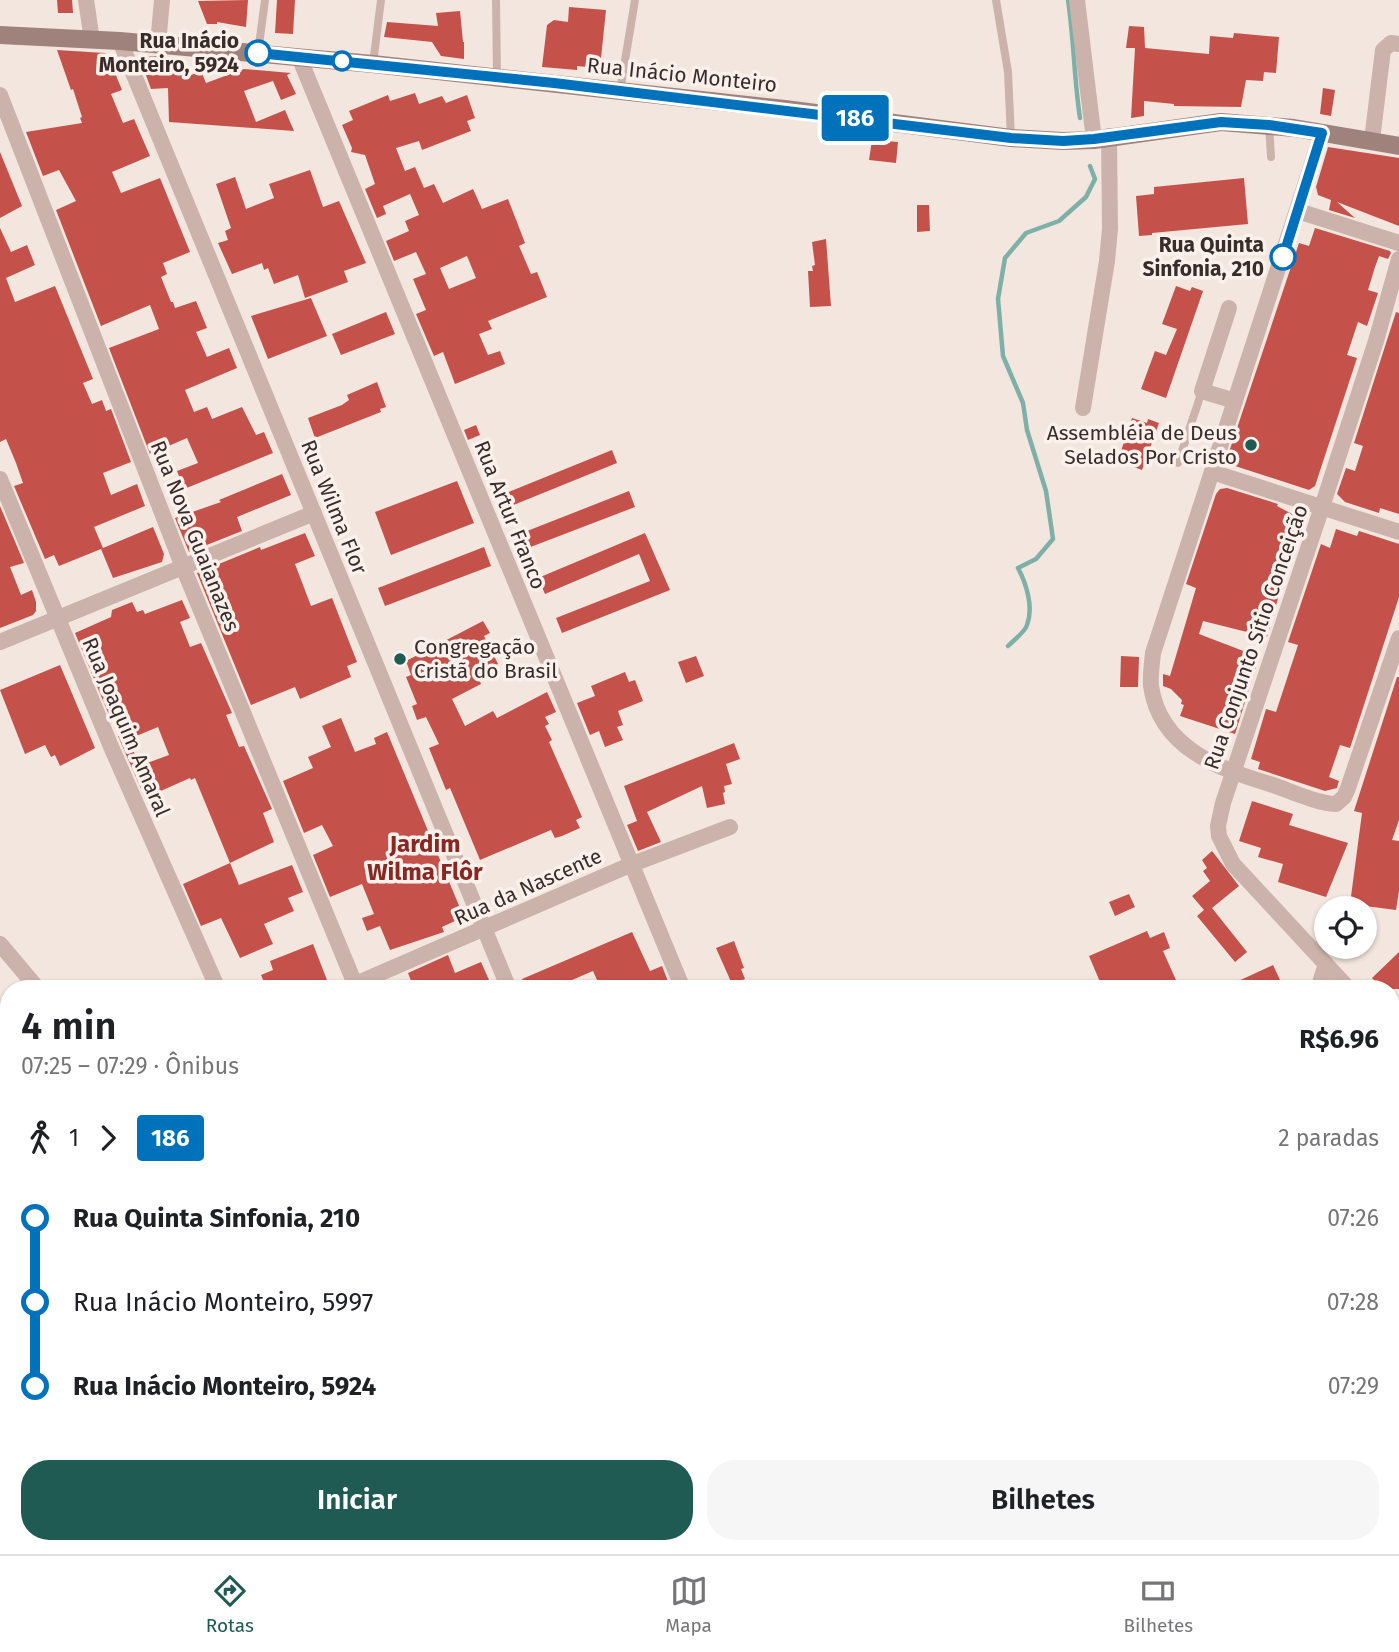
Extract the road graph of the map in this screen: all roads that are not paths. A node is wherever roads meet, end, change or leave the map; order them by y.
1 (86, 0) edge
2 (162, 0) edge
3 (265, 0) edge
4 (381, 0) edge
5 (496, 0) edge
6 (635, 0) edge
7 (996, 0) edge
8 (1077, 0) edge
9 (0, 35) edge
10 (92, 40) junction
11 (120, 41) junction
12 (158, 44) junction
13 (1399, 44) edge
14 (258, 53) junction
15 (299, 57) junction
16 (373, 64) junction
17 (497, 77) junction
18 (620, 91) junction
19 (0, 95) edge
20 (1269, 125) junction
21 (1322, 133) junction
22 (1011, 138) junction
23 (1101, 138) junction
24 (1372, 140) junction
25 (1399, 146) edge
26 (1271, 157) dead end
27 (1297, 211) junction
28 (1399, 243) edge
29 (1399, 259) edge
30 (1229, 308) dead end
31 (1202, 391) junction
32 (1235, 401) junction
33 (1083, 408) dead end
34 (1178, 463) dead end
35 (1212, 472) junction
36 (0, 479) edge
37 (1322, 507) junction
38 (314, 513) junction
39 (1399, 532) edge
40 (183, 567) junction
41 (57, 619) junction
42 (1399, 638) edge
43 (0, 642) edge
44 (1232, 772) junction
45 (730, 827) dead end
46 (630, 865) junction
47 (486, 929) junction
48 (0, 944) edge
49 (1326, 964) junction
50 (30, 980) edge
51 (214, 980) edge
52 (349, 980) edge
53 (368, 980) edge
54 (506, 980) edge
55 (679, 980) edge
56 (1321, 980) edge
57 (1341, 980) edge

1 - 10 street
2 - 12 street
3 - 14 lane
4 - 16 lane
5 - 17 lane
6 - 18 lane
7 - 22 lane
8 - 23 street
9 - 10 street, Rua Inácio Monteiro
10 - 11 street, Rua Inácio Monteiro
11 - 12 street, Rua Inácio Monteiro
11 - 38 street, Rua Wilma Flor
12 - 14 street, Rua Inácio Monteiro
13 - 24 street
14 - 15 street, Rua Inácio Monteiro
15 - 16 street, Rua Inácio Monteiro
15 - 46 street, Rua Artur Franco
16 - 17 street, Rua Inácio Monteiro
17 - 18 street, Rua Inácio Monteiro
18 - 22 street, Rua Inácio Monteiro
19 - 40 street, Rua Nova Guaianazes
20 - 21 street, Rua Inácio Monteiro
20 - 23 street, Rua Inácio Monteiro
20 - 26 lane
21 - 24 street, Rua Inácio Monteiro
21 - 27 street
22 - 23 street, Rua Inácio Monteiro
23 - 33 street
24 - 25 street, Rua Inácio Monteiro
27 - 28 street
27 - 32 street
29 - 37 street, Rua Conjunto Sítio Conceição
30 - 31 street
31 - 32 street
31 - 34 lane
32 - 35 street
35 - 37 street
35 - 44 street
36 - 41 street, Rua Joaquim Amaral
37 - 39 street
37 - 44 street, Rua Conjunto Sítio Conceição
38 - 40 street
38 - 47 street, Rua Wilma Flor
40 - 41 street
40 - 52 street, Rua Nova Guaianazes
41 - 43 street
41 - 51 street, Rua Joaquim Amaral
42 - 44 street
44 - 49 street, Rua Conjunto Sítio Conceição
45 - 46 street, Rua da Nascente
46 - 47 street, Rua da Nascente
46 - 55 street, Rua Artur Franco
47 - 53 street, Rua da Nascente
47 - 54 street, Rua Wilma Flor
48 - 50 street
49 - 56 street
49 - 57 street, Rua Conjunto Sítio Conceição

